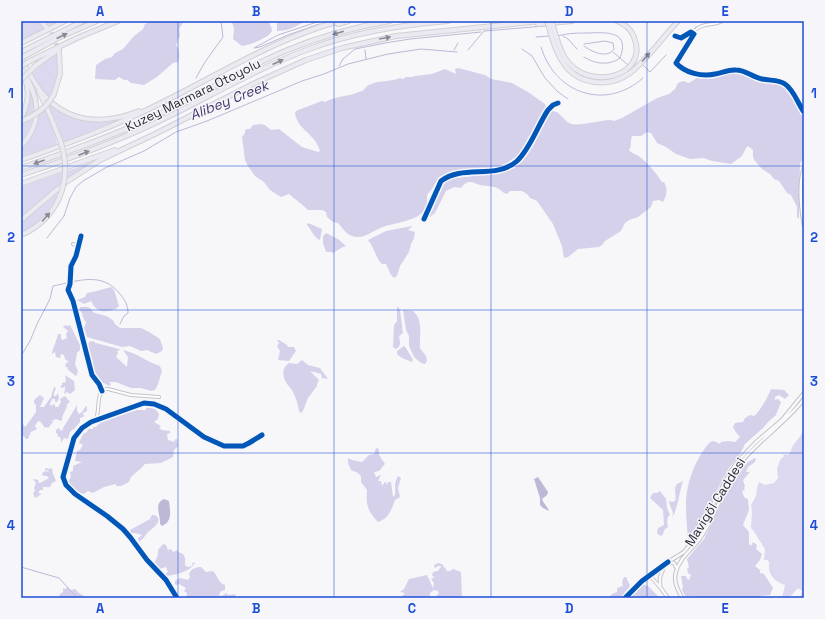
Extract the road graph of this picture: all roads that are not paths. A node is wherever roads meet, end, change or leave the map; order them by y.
1 (41, 21) edge
2 (65, 21) edge
3 (83, 21) edge
4 (97, 21) edge
5 (118, 21) edge
6 (340, 21) edge
7 (349, 21) edge
8 (390, 21) edge
9 (448, 21) edge
10 (541, 21) edge
11 (547, 21) edge
12 (551, 21) edge
13 (572, 21) edge
14 (617, 21) edge
15 (678, 21) edge
16 (722, 21) edge
17 (524, 24) junction
18 (46, 27) tunnel mouth
19 (551, 27) junction
20 (101, 28) junction
21 (317, 29) junction
22 (693, 32) junction
23 (675, 36) dead end
24 (22, 43) edge
25 (21, 52) edge
26 (59, 52) tunnel mouth
27 (21, 58) edge
28 (21, 68) edge
29 (30, 75) junction
30 (21, 80) edge
31 (195, 85) junction
32 (558, 104) dead end
33 (804, 112) edge
34 (21, 120) edge
35 (169, 127) junction
36 (21, 146) edge
37 (21, 160) edge
38 (21, 168) edge
39 (804, 168) edge
40 (21, 176) edge
41 (21, 184) edge
42 (424, 219) dead end
43 (21, 220) edge
44 (804, 225) edge
45 (21, 235) edge
46 (82, 236) dead end
47 (73, 244) dead end
48 (77, 248) junction
49 (102, 391) junction
50 (804, 394) edge
51 (159, 397) dead end
52 (804, 399) edge
53 (95, 420) junction
54 (262, 436) dead end
55 (668, 562) junction
56 (676, 570) junction
57 (646, 578) junction
58 (660, 587) junction
59 (177, 598) edge
60 (625, 598) edge
61 (668, 598) edge
62 (681, 598) edge

1 - 18 highway
2 - 24 highway
3 - 25 highway
27 -> 4 highway
5 - 20 highway
6 - 21 highway
7 - 21 highway
8 -> 38 highway, Kuzey Marmara Otoyolu
40 -> 9 highway, Kuzey Marmara Otoyolu
10 - 17 highway
11 - 19 highway, bridge
12 - 19 highway, bridge
13 - 17 highway
14 - 19 highway
19 -> 15 highway
16 - 22 street
35 -> 17 highway
20 - 28 highway, bridge
20 - 30 highway, bridge
21 - 31 highway
22 - 23 street
22 - 33 street
26 - 34 highway, bridge
27 - 29 highway
28 - 34 highway
28 - 36 highway
29 - 31 highway
45 -> 29 highway, bridge
31 - 37 highway
32 - 42 street
35 - 41 highway
35 - 43 highway
39 - 44 main road
46 - 48 street
47 - 48 street
48 - 49 street
49 - 51 street
49 - 53 street
50 - 55 main road, Mavigöl Caddesi
52 - 56 main road, Mavigöl Caddesi
53 - 54 street
53 - 59 street
55 - 56 main road
55 - 57 street
55 - 58 main road
56 - 62 main road
57 - 58 street
57 - 60 street
58 - 61 main road

